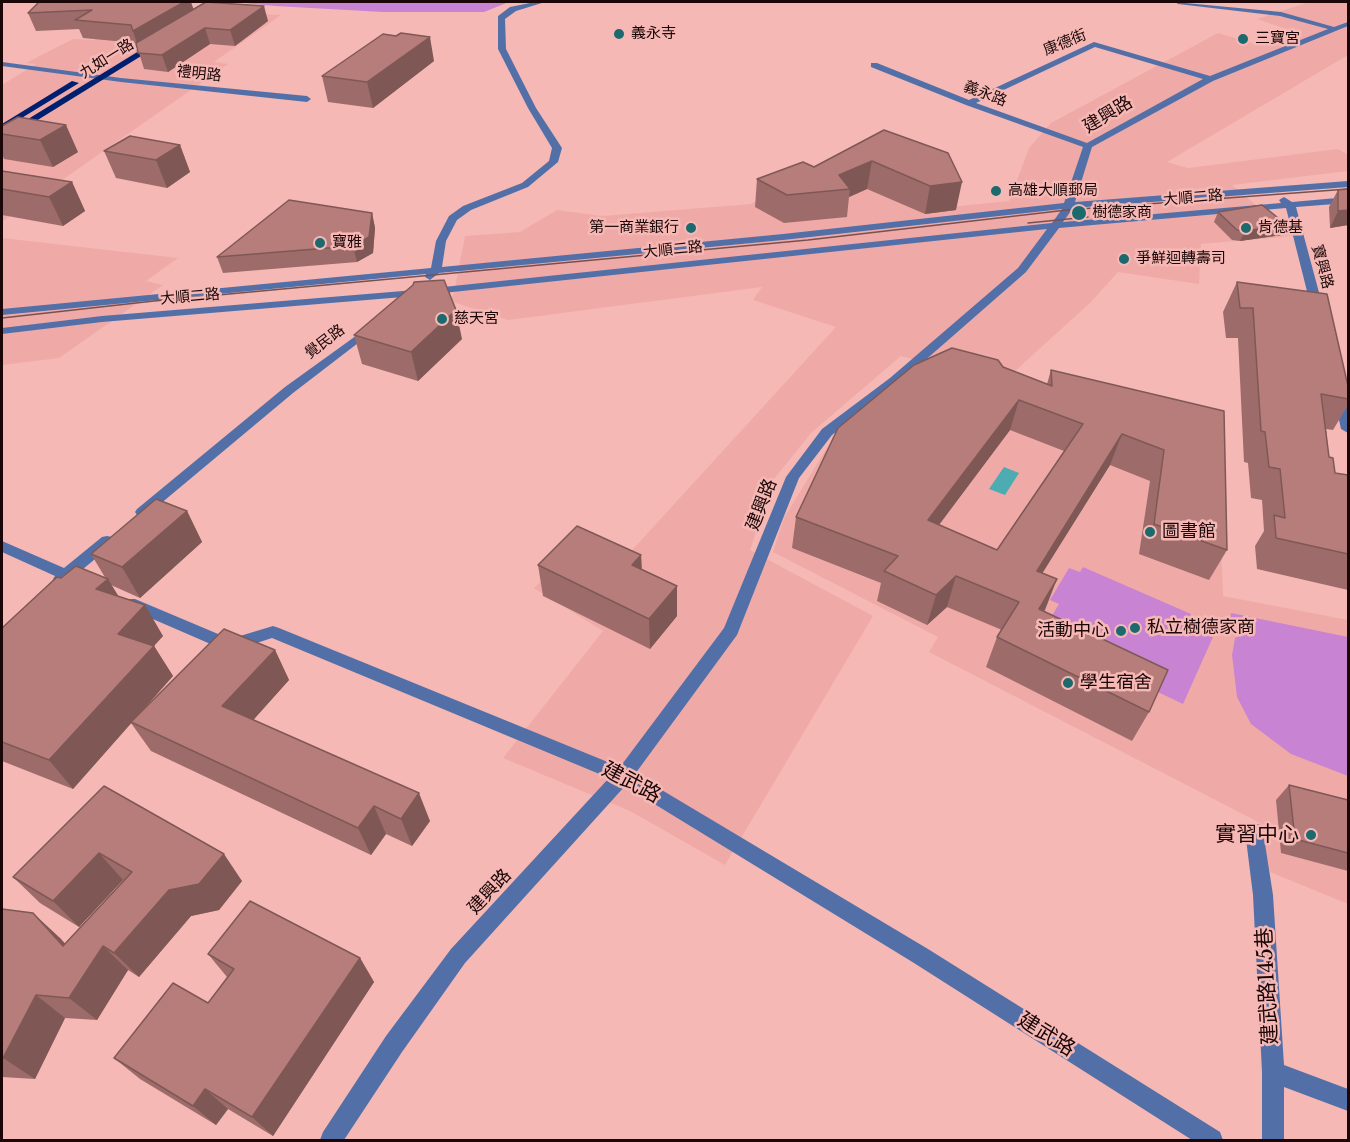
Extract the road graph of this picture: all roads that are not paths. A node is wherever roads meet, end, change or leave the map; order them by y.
1 (542, 2) edge
2 (1178, 2) edge
3 (1348, 24) edge
4 (1333, 29) junction
5 (1348, 33) edge
6 (2, 64) edge
7 (874, 65) dead end
8 (88, 75) junction
9 (103, 77) junction
10 (1209, 79) junction
11 (307, 99) dead end
12 (969, 103) junction
13 (2, 127) edge
14 (2, 139) edge
15 (1088, 146) junction
16 (1348, 184) edge
17 (1272, 191) junction
18 (1348, 200) edge
19 (1069, 205) junction
20 (1290, 205) junction
21 (1057, 225) junction
22 (436, 270) junction
23 (414, 293) junction
24 (400, 307) edge
25 (2, 312) edge
26 (381, 321) edge
27 (1322, 327) edge
28 (2, 331) edge
29 (1337, 383) edge
30 (1348, 429) edge
31 (2, 546) edge
32 (66, 575) junction
33 (99, 589) edge
34 (50, 590) edge
35 (120, 599) edge
36 (623, 776) junction
37 (1254, 831) dead end
38 (1273, 1072) junction
39 (1348, 1100) edge
40 (1209, 1139) edge
41 (331, 1140) edge
42 (1273, 1140) edge

1 - 22 street
2 - 4 street
3 - 4 street, 建興路
4 - 5 street
4 - 10 street, 建興路
6 - 8 street, 禮明路
7 - 12 street, 義永路
8 - 9 street, 禮明路
8 - 9 main road, 九如一路
8 - 13 main road, 九如一路
9 - 11 street, 禮明路
9 - 14 main road, 九如一路
10 - 12 street, 康德街
10 - 15 street, 建興路
12 - 15 street, 義永路
15 - 19 street, 建興路
16 - 17 street, 大順二路
17 - 19 street, 大順二路
17 - 20 street
18 - 20 street, 大順二路
19 - 21 street, 建興路
19 - 22 street, 大順二路
20 - 21 street, 大順二路
20 - 27 street, 寶興路
21 - 23 street, 大順二路
21 - 36 street, 建興路
22 - 23 street
22 - 25 street, 大順二路
23 - 24 street
23 - 28 street, 大順二路
26 - 32 street, 覺民路
29 - 30 street
31 - 32 street
32 - 33 street
32 - 34 street, 覺民路
35 - 36 street, 建武路
36 - 40 street, 建武路
36 - 41 street, 建興路
37 - 38 street, 建武路145巷
38 - 39 street
38 - 42 street, 建武路145巷

